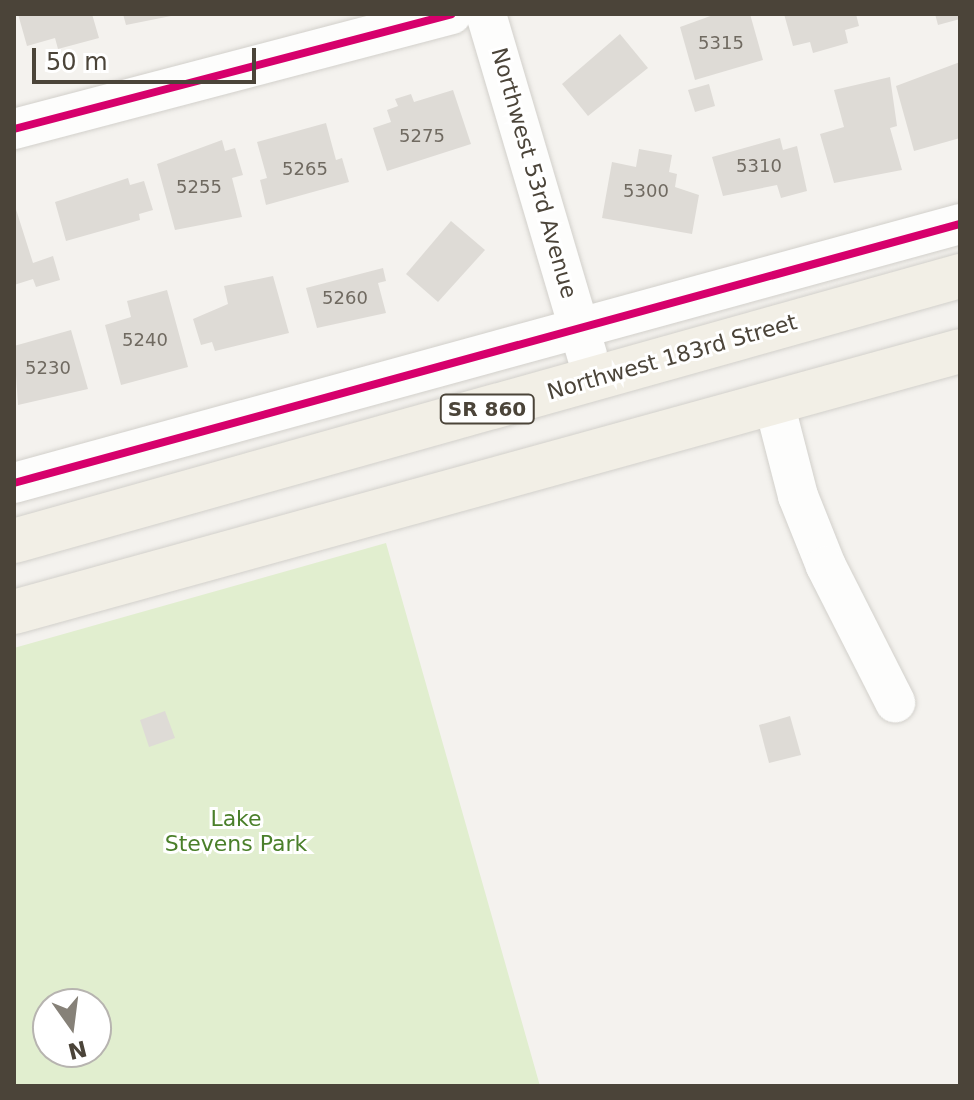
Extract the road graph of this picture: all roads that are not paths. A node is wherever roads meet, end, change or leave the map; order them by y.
1 (451, 14) edge
2 (486, 14) edge
3 (14, 129) edge
4 (960, 224) edge
5 (960, 276) edge
6 (580, 330) junction
7 (960, 351) edge
8 (595, 379) junction
9 (774, 403) junction
10 (14, 483) edge
11 (14, 541) edge
12 (14, 612) edge
13 (895, 702) dead end

1 - 3 street
2 - 6 street, Northwest 53rd Avenue
4 - 6 street
5 - 8 main road, Northwest 183rd Street / SR 860
6 - 8 street, Northwest 53rd Avenue
6 - 10 street
7 - 9 main road
8 - 11 main road, Northwest 183rd Street / SR 860
9 - 12 main road
9 - 13 street

